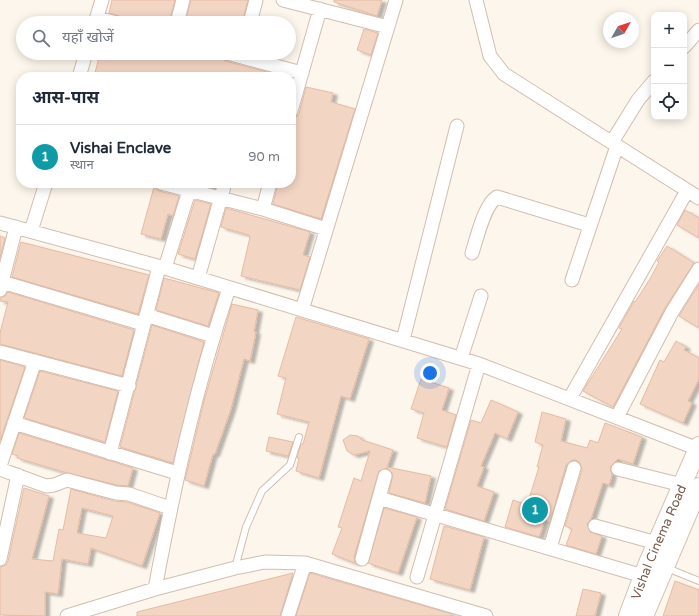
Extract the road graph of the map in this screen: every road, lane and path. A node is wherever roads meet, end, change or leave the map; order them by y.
1 (102, 0) edge
2 (183, 0) edge
3 (256, 0) edge
4 (282, 0) edge
5 (396, 0) edge
6 (476, 0) edge
7 (320, 10) junction
8 (97, 16) edge
9 (179, 16) edge
10 (252, 16) edge
11 (388, 27) junction
12 (699, 30) edge
13 (687, 44) edge
14 (84, 60) edge
15 (258, 60) edge
16 (80, 72) edge
17 (302, 73) junction
18 (651, 84) edge
19 (296, 94) edge
20 (456, 126) dead end
21 (614, 144) junction
22 (44, 188) edge
23 (179, 188) edge
24 (224, 188) edge
25 (269, 188) edge
26 (189, 191) junction
27 (687, 191) junction
28 (699, 198) edge
29 (221, 199) junction
30 (263, 209) junction
31 (0, 223) edge
32 (589, 225) junction
33 (16, 227) junction
34 (326, 229) junction
35 (31, 231) junction
36 (472, 253) dead end
37 (162, 268) junction
38 (699, 269) edge
39 (198, 278) junction
40 (572, 280) dead end
41 (1, 286) edge
42 (229, 288) junction
43 (481, 296) dead end
44 (302, 310) junction
45 (144, 319) junction
46 (213, 336) junction
47 (403, 340) junction
48 (0, 352) edge
49 (461, 358) junction
50 (35, 361) junction
51 (480, 364) junction
52 (128, 386) junction
53 (570, 398) junction
54 (617, 417) junction
55 (14, 422) junction
56 (298, 437) dead end
57 (698, 447) edge
58 (110, 453) junction
59 (0, 468) edge
60 (574, 468) dead end
61 (618, 469) dead end
62 (178, 473) junction
63 (18, 475) junction
64 (385, 476) dead end
65 (690, 486) edge
66 (379, 498) junction
67 (170, 508) junction
68 (435, 515) junction
69 (595, 526) dead end
70 (657, 543) junction
71 (550, 548) junction
72 (0, 559) edge
73 (362, 559) dead end
74 (305, 563) junction
75 (235, 568) junction
76 (652, 569) junction
77 (417, 577) dead end
78 (699, 581) edge
79 (156, 590) junction
80 (67, 616) edge
81 (288, 616) edge
82 (486, 616) edge
83 (628, 616) edge
84 (644, 616) edge

1 - 8 street
2 - 9 street
3 - 10 street
4 - 7 street
5 - 11 street
6 - 21 street
7 - 11 street
7 - 17 street
11 - 34 street
12 - 13 street
14 - 16 street
15 - 17 street
17 - 19 street
18 - 21 street
20 - 47 street
21 - 27 street
21 - 32 street
22 - 35 street
23 - 26 street
24 - 29 street
25 - 30 street
26 - 29 street
26 - 37 street
27 - 28 street
27 - 53 street
29 - 30 street
29 - 39 street
30 - 34 street
31 - 33 street
32 - 36 street
32 - 40 street
33 - 35 street
33 - 41 street
34 - 44 street
35 - 37 street
37 - 39 street
37 - 45 street
38 - 54 street
39 - 42 street
41 - 45 street
42 - 44 street
42 - 46 street
43 - 49 street
44 - 47 street
45 - 46 street
45 - 52 street
46 - 62 street
47 - 49 street
48 - 50 street
49 - 51 street
50 - 52 street
50 - 55 street
51 - 53 street
51 - 68 street
52 - 58 street
53 - 54 street
54 - 57 street
55 - 58 street
55 - 59 street
56 - 75 lane
57 - 65 street, Vishal Cinema Road
58 - 62 street
59 - 63 street
60 - 71 street
61 - 65 street
62 - 67 street
63 - 67 street
63 - 72 street
64 - 66 street
65 - 70 street, Vishal Cinema Road
65 - 76 street, Vishal Cinema Road
66 - 68 street
66 - 73 street
67 - 79 street
68 - 71 street
68 - 77 street
69 - 70 street
70 - 76 street, Vishal Cinema Road
71 - 76 street
74 - 75 street
74 - 81 street
74 - 82 street
75 - 79 street
76 - 78 lane
76 - 83 street, Vishal Cinema Road
76 - 84 street, Vishal Cinema Road
79 - 80 street

